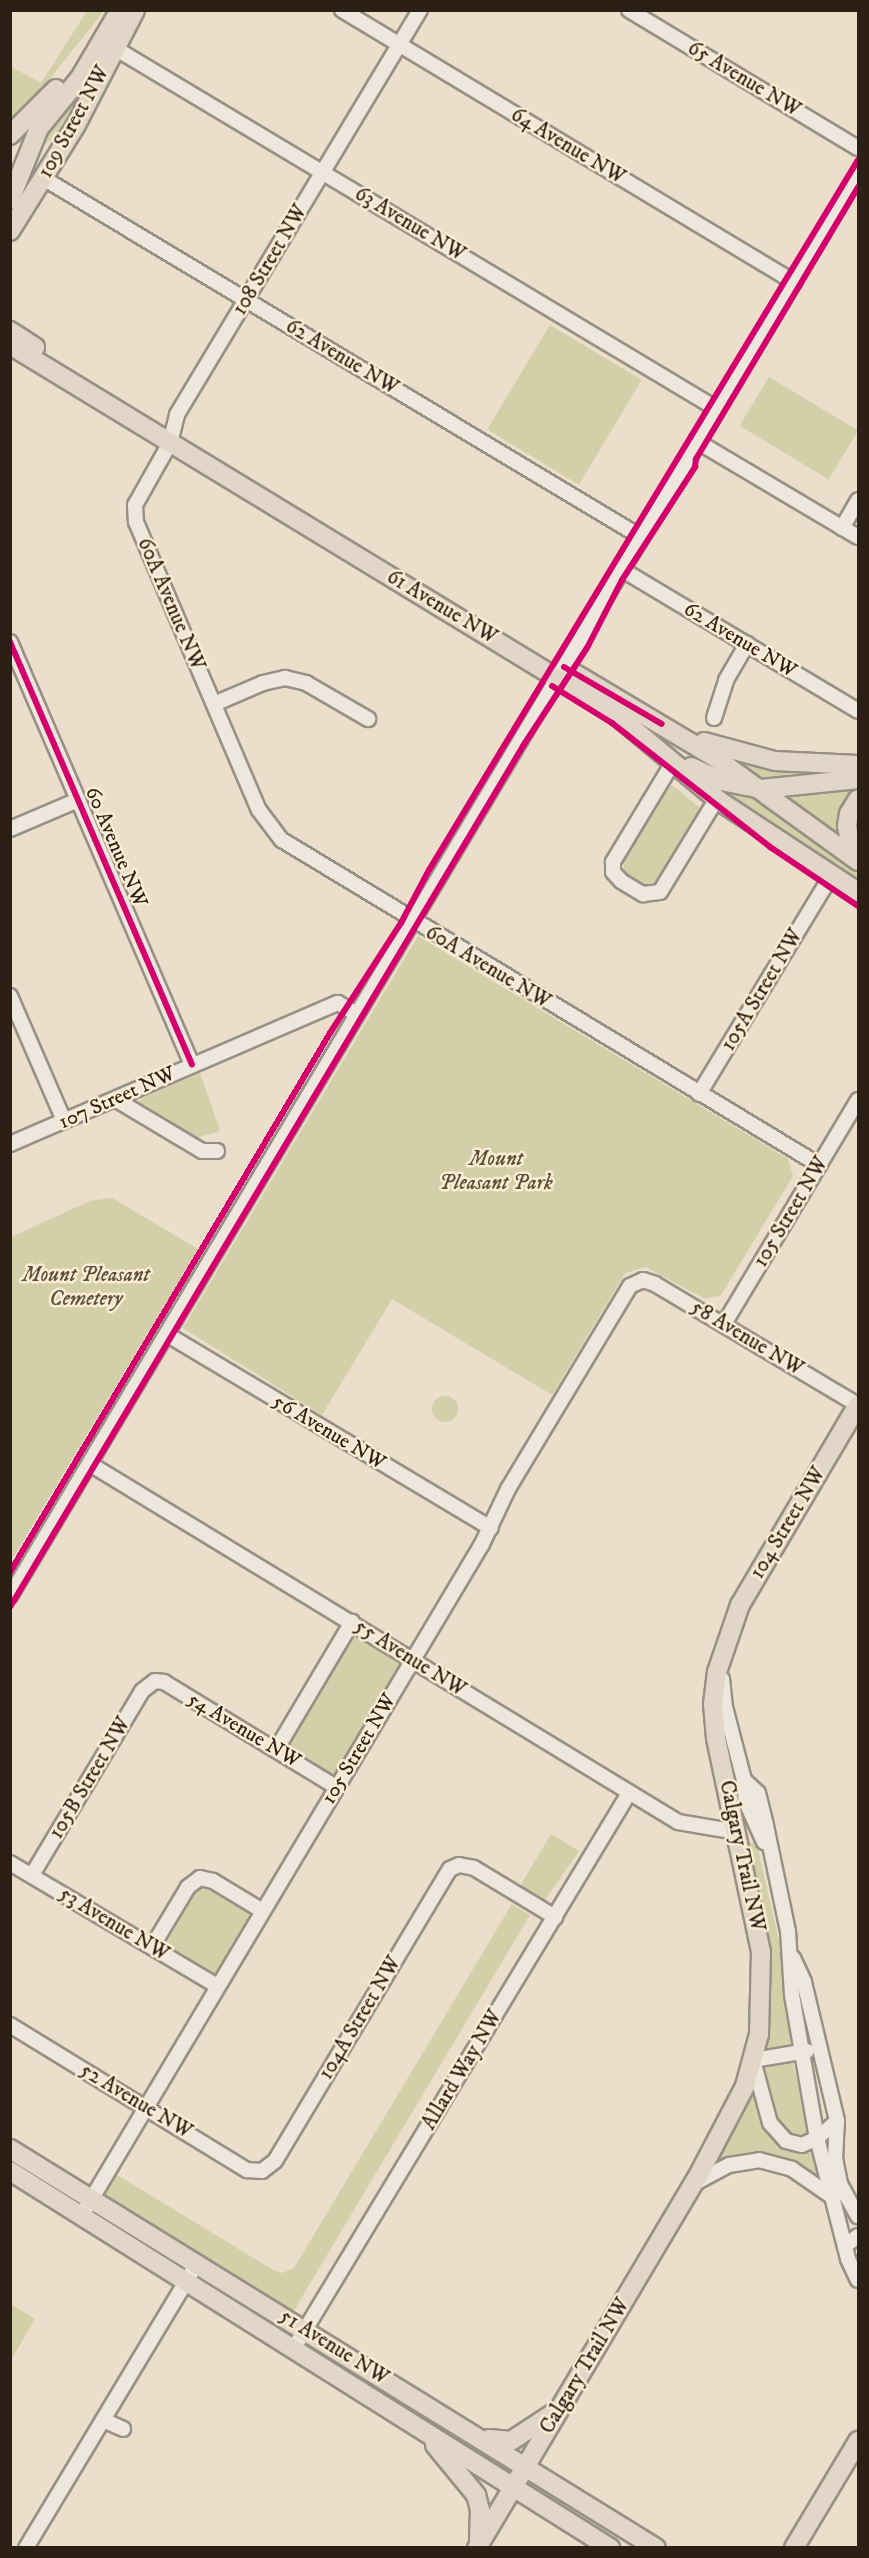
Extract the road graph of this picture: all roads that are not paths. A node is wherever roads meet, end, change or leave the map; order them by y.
1 (120, 10) edge
2 (135, 10) edge
3 (342, 10) edge
4 (420, 10) edge
5 (629, 10) edge
6 (104, 45) junction
7 (399, 45) junction
8 (82, 113) junction
9 (10, 135) edge
10 (858, 148) edge
11 (323, 172) junction
12 (858, 174) edge
13 (15, 177) edge
14 (44, 178) junction
15 (10, 200) edge
16 (10, 231) edge
17 (794, 282) junction
18 (247, 300) junction
19 (10, 325) edge
20 (10, 330) edge
21 (10, 345) edge
22 (39, 350) junction
23 (717, 409) junction
24 (172, 437) junction
25 (698, 442) junction
26 (858, 500) edge
27 (134, 514) joint
28 (842, 528) junction
29 (641, 537) junction
30 (858, 537) edge
31 (621, 569) junction
32 (10, 642) edge
33 (747, 645) junction
34 (560, 672) junction
35 (214, 704) junction
36 (858, 711) edge
37 (714, 718) dead end
38 (368, 719) dead end
39 (630, 724) junction
40 (662, 724) junction
41 (858, 765) edge
42 (669, 769) dead end
43 (858, 779) edge
44 (761, 789) junction
45 (858, 799) edge
46 (78, 800) junction
47 (713, 805) dead end
48 (10, 829) edge
49 (856, 859) edge
50 (825, 886) dead end
51 (858, 892) edge
52 (411, 921) junction
53 (10, 996) edge
54 (356, 1014) junction
55 (192, 1065) junction
56 (699, 1094) junction
57 (116, 1099) junction
58 (858, 1100) edge
59 (64, 1121) junction
60 (10, 1144) edge
61 (217, 1151) dead end
62 (819, 1166) junction
63 (633, 1283) joint
64 (724, 1324) junction
65 (168, 1335) junction
66 (858, 1405) edge
67 (90, 1464) junction
68 (490, 1528) junction
69 (10, 1596) edge
70 (352, 1622) junction
71 (722, 1649) junction
72 (412, 1661) junction
73 (150, 1683) joint
74 (276, 1750) junction
75 (336, 1787) junction
76 (629, 1793) junction
77 (737, 1832) junction
78 (10, 1863) edge
79 (32, 1875) junction
80 (261, 1910) junction
81 (555, 1917) junction
82 (152, 1947) junction
83 (790, 1950) junction
84 (217, 1986) junction
85 (10, 2025) edge
86 (821, 2050) junction
87 (800, 2051) junction
88 (753, 2060) junction
89 (144, 2106) junction
90 (837, 2121) junction
91 (817, 2138) junction
92 (10, 2149) edge
93 (10, 2171) edge
94 (262, 2172) joint
95 (693, 2184) junction
96 (833, 2196) junction
97 (91, 2199) junction
98 (82, 2215) junction
99 (858, 2216) edge
100 (858, 2221) edge
101 (858, 2236) edge
102 (845, 2246) junction
103 (197, 2263) junction
104 (854, 2266) edge
105 (187, 2279) junction
106 (858, 2280) edge
107 (305, 2329) junction
108 (294, 2348) junction
109 (558, 2410) junction
110 (103, 2420) junction
111 (123, 2428) dead end
112 (423, 2430) junction
113 (472, 2432) junction
114 (858, 2441) edge
115 (526, 2465) junction
116 (513, 2487) junction
117 (478, 2546) edge
118 (26, 2547) edge
119 (610, 2547) edge
120 (656, 2547) edge
121 (794, 2547) edge

1 - 6 main road, 109 Street NW
2 - 6 main road, 109 Street NW
3 - 7 street, 64 Avenue NW
4 - 7 street, 108 Street NW
5 - 10 street, 65 Avenue NW
6 - 8 main road, 109 Street NW
6 - 9 main road
6 - 11 street, 63 Avenue NW
6 - 13 main road, 109 Street NW
7 - 11 street, 108 Street NW
7 - 17 street, 64 Avenue NW
8 - 13 main road
8 - 14 main road, 109 Street NW
11 - 18 street, 108 Street NW
11 - 23 street, 63 Avenue NW
12 - 17 street
13 - 15 main road, 109 Street NW
14 - 16 main road, 109 Street NW
14 - 18 street, 62 Avenue NW
17 - 23 street
18 - 24 street, 108 Street NW
18 - 29 street, 62 Avenue NW
19 - 22 main road
20 - 22 main road, 61 Avenue NW
21 - 24 main road, 61 Avenue NW
22 - 24 main road, 61 Avenue NW
23 - 25 street
24 - 27 street, 108 Street NW
24 - 34 main road, 61 Avenue NW
25 - 28 street
25 - 29 street
26 - 28 street
27 - 35 street, 60A Avenue NW
28 - 30 street
29 - 31 street
31 - 33 street, 62 Avenue NW
31 - 34 street
32 - 46 street, 60 Avenue NW
33 - 36 street, 62 Avenue NW
33 - 37 street
34 - 39 main road, 61 Avenue NW
34 - 40 main road, 61 Avenue NW
34 - 52 street
35 - 38 street
35 - 52 street, 60A Avenue NW
39 - 44 main road
39 - 51 main road, 61 Avenue NW
40 - 41 main road
40 - 44 main road, 61 Avenue NW
42 - 47 street
43 - 44 main road
44 - 49 main road, 61 Avenue NW
45 - 49 main road
46 - 48 street
46 - 55 street, 60 Avenue NW
50 - 56 street, 105A Street NW
52 - 54 street
52 - 56 street, 60A Avenue NW
53 - 59 street
54 - 55 street, 107 Street NW
54 - 65 street
55 - 57 street, 107 Street NW
56 - 62 street, 60A Avenue NW
57 - 59 street, 107 Street NW
57 - 61 street
58 - 62 street, 105 Street NW
59 - 60 street, 107 Street NW
62 - 64 street, 105 Street NW
63 - 64 street, 58 Avenue NW
63 - 68 street, 105 Street NW
64 - 66 street, 58 Avenue NW
65 - 67 street
65 - 68 street, 56 Avenue NW
66 - 71 main road, 104 Street NW
67 - 69 street
67 - 70 street, 55 Avenue NW
68 - 72 street, 105 Street NW
70 - 72 street, 55 Avenue NW
70 - 74 street
71 - 77 main road, Calgary Trail NW
71 - 83 street, Calgary Trail NW
72 - 75 street, 105 Street NW
72 - 76 street, 55 Avenue NW
73 - 74 street, 54 Avenue NW
73 - 79 street, 105B Street NW
74 - 75 street, 54 Avenue NW
75 - 80 street, 105 Street NW
76 - 77 street, 55 Avenue NW
76 - 81 street, Allard Way NW
77 - 88 main road, Calgary Trail NW
78 - 79 street, 53 Avenue NW
79 - 82 street, 53 Avenue NW
80 - 82 street
80 - 84 street, 105 Street NW
81 - 94 street, 104A Street NW
81 - 107 street, Allard Way NW
82 - 84 street, 53 Avenue NW
83 - 86 street, Calgary Trail NW
83 - 87 street, Calgary Trail NW
84 - 89 street, 105 Street NW
85 - 89 street, 52 Avenue NW
86 - 87 street
86 - 90 street, Calgary Trail NW
87 - 88 street
87 - 91 street, Calgary Trail NW
88 - 91 street, Calgary Trail NW
88 - 95 main road, Calgary Trail NW
89 - 94 street, 52 Avenue NW
89 - 97 street, 105 Street NW
90 - 91 street
90 - 99 street, Calgary Trail NW
91 - 96 street, Calgary Trail NW
92 - 97 main road, 51 Avenue NW
93 - 98 main road, 51 Avenue NW
95 - 96 street, Calgary Trail NW
95 - 109 main road, Calgary Trail NW
96 - 100 street, Calgary Trail NW
96 - 102 street
97 - 98 street, 105 Street NW
97 - 103 main road, 51 Avenue NW
98 - 105 main road, 51 Avenue NW
101 - 102 street
102 - 104 street
103 - 105 street
103 - 107 main road, 51 Avenue NW
104 - 106 street
105 - 108 main road, 51 Avenue NW
105 - 110 street
107 - 108 street, Allard Way NW
107 - 113 main road, 51 Avenue NW
108 - 112 main road, 51 Avenue NW
109 - 113 main road
109 - 115 main road, Calgary Trail NW
110 - 111 street
110 - 118 street
112 - 116 main road, 51 Avenue NW
112 - 117 main road
113 - 115 main road, 51 Avenue NW
114 - 121 main road
115 - 116 main road, Calgary Trail NW
115 - 120 main road, 51 Avenue NW
116 - 117 main road, Calgary Trail NW
116 - 119 main road, 51 Avenue NW

